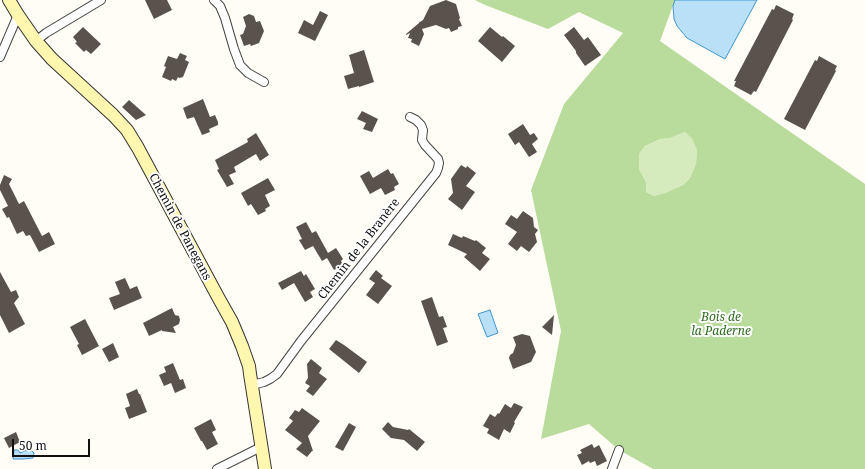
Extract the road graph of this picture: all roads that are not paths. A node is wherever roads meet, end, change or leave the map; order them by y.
1 (8, 0) edge
2 (101, 0) edge
3 (214, 0) edge
4 (18, 16) junction
5 (36, 41) junction
6 (0, 57) edge
7 (264, 82) dead end
8 (410, 116) dead end
9 (252, 385) junction
10 (261, 446) junction
11 (619, 450) dead end
12 (217, 469) edge
13 (265, 469) edge
14 (612, 469) edge

1 - 4 street, Chemin de Panegans
2 - 5 street
3 - 7 street
4 - 5 street, Chemin de Panegans
4 - 6 street
5 - 9 street, Chemin de Panegans
8 - 9 street, Chemin de la Branère
9 - 10 street, Chemin de Panegans
10 - 12 street
10 - 13 street, Chemin de Panegans
11 - 14 street

